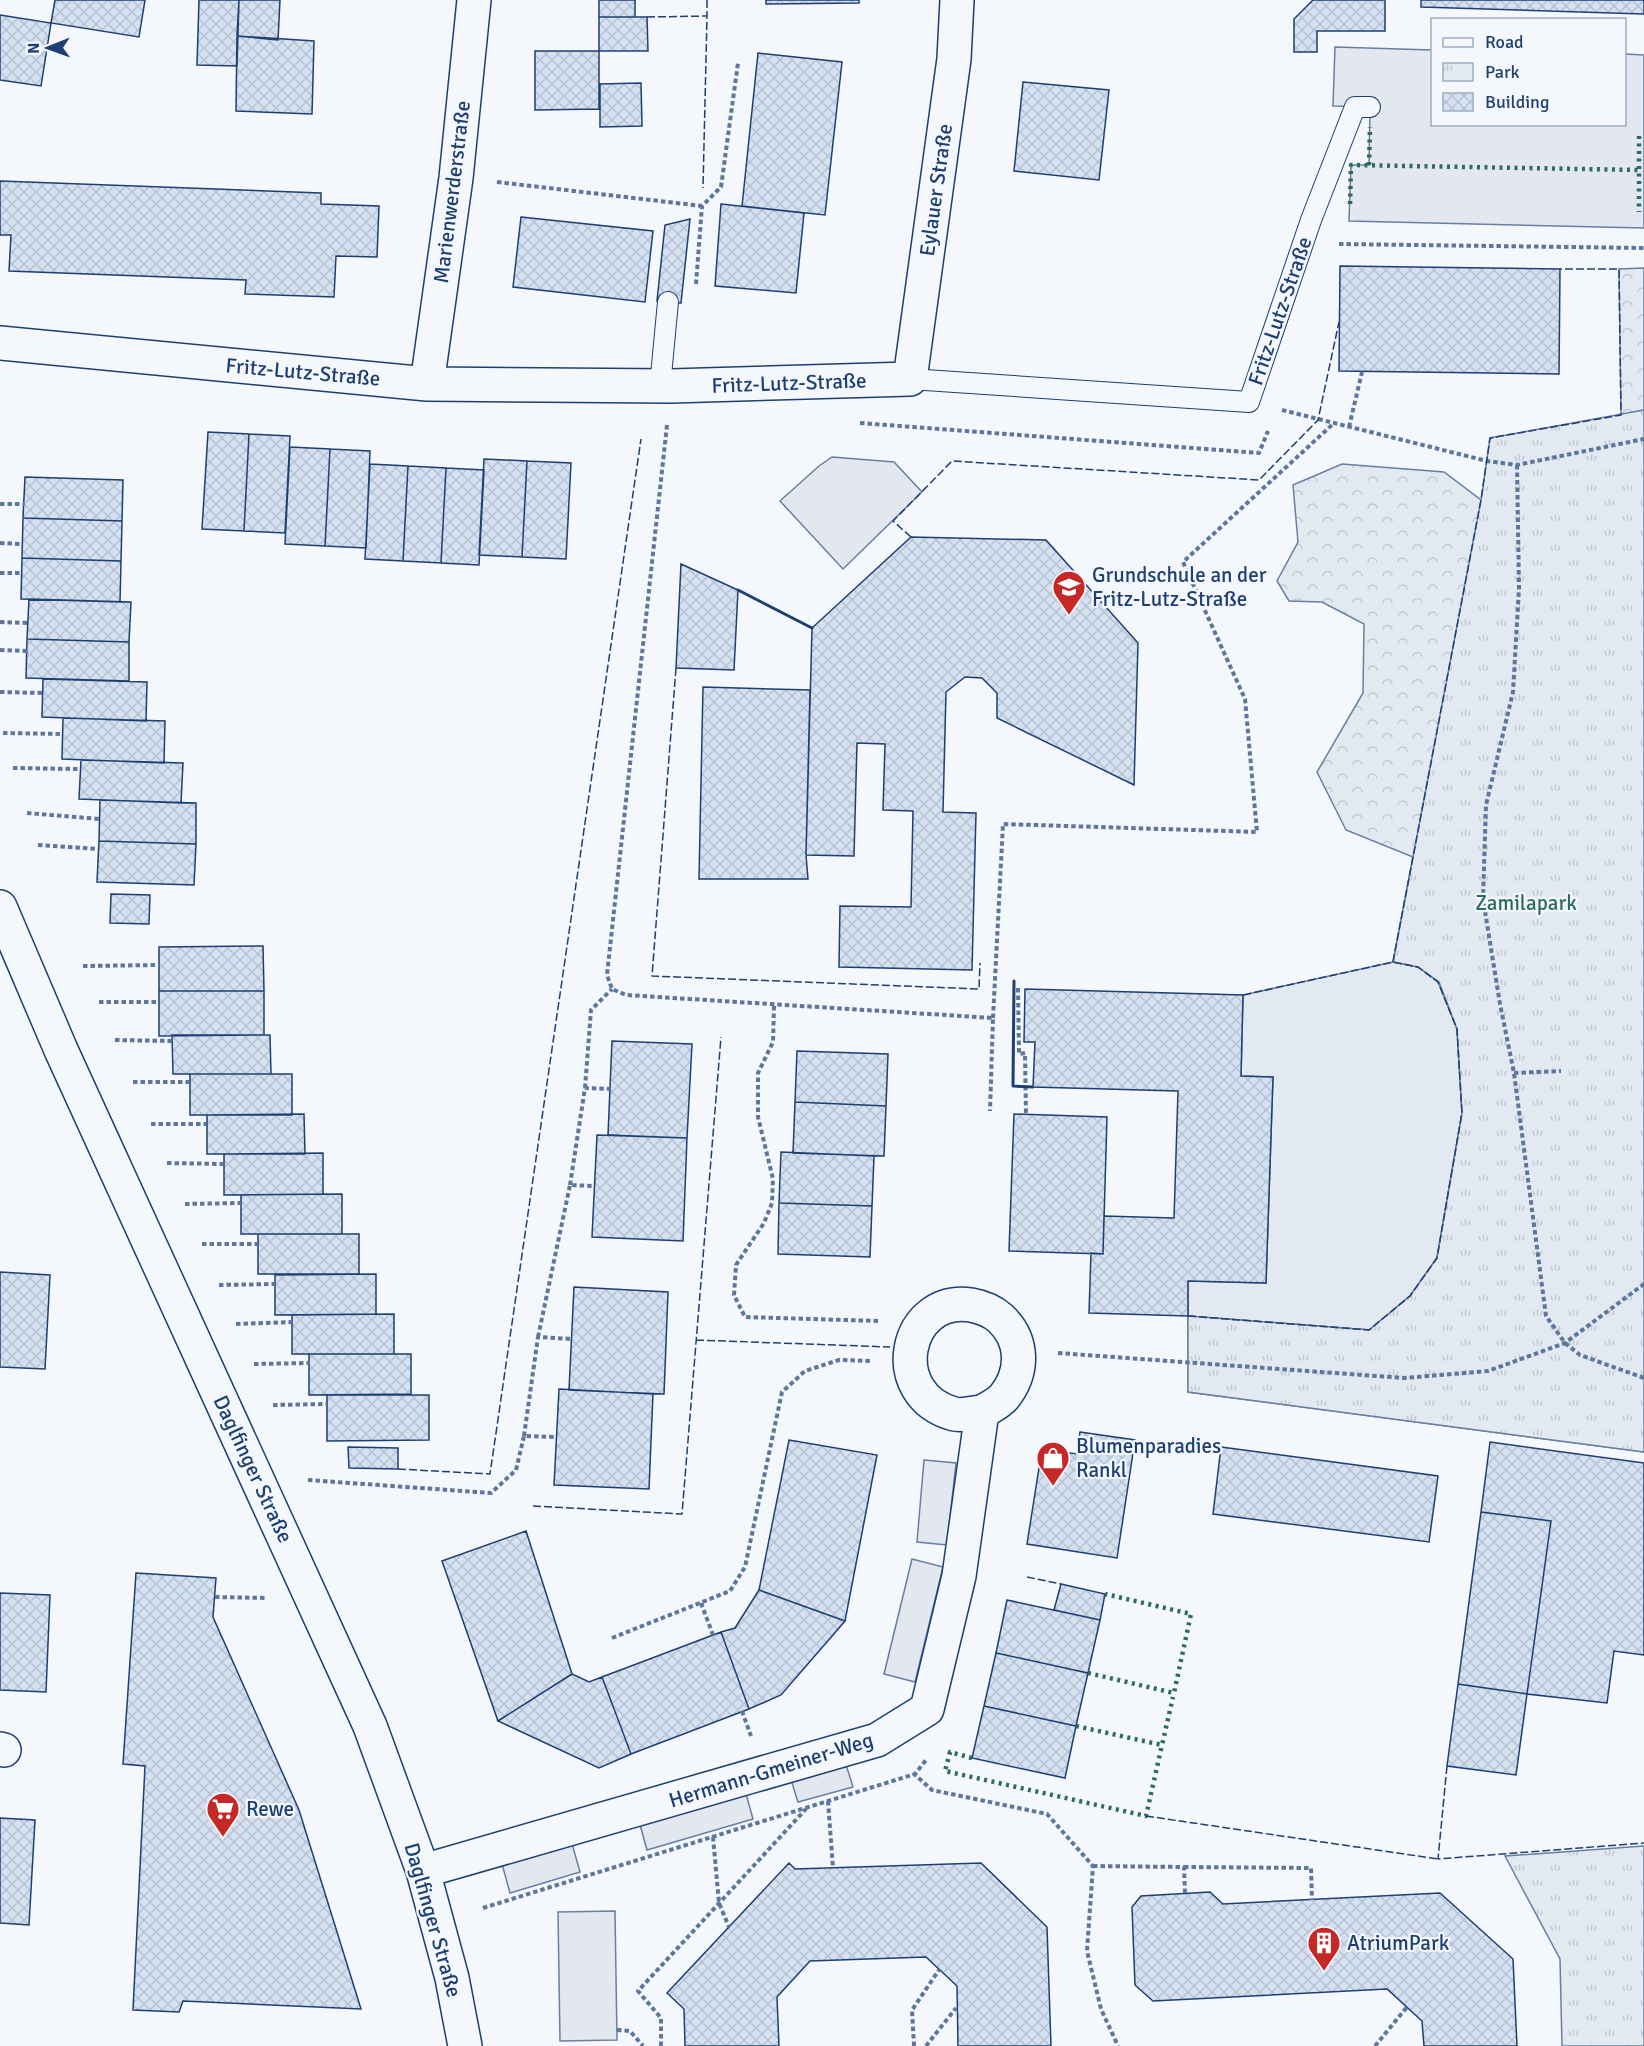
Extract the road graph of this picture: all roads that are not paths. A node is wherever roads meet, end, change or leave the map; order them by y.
1 (474, 0) edge
2 (957, 0) edge
3 (1370, 107) dead end
4 (668, 302) dead end
5 (0, 344) edge
6 (910, 379) junction
7 (427, 384) junction
8 (666, 386) junction
9 (0, 907) edge
10 (982, 1412) junction
11 (423, 1871) junction
12 (465, 2046) edge

1 - 7 street, Marienwerderstraße
2 - 6 street, Eylauer Straße
3 - 6 lane, Fritz-Lutz-Straße
4 - 8 lane
5 - 7 street, Fritz-Lutz-Straße
6 - 8 street, Fritz-Lutz-Straße
7 - 8 street, Fritz-Lutz-Straße
9 - 11 street, Daglfinger Straße
10 - 10 street
10 - 11 street, Hermann-Gmeiner-Weg
11 - 12 street, Daglfinger Straße

